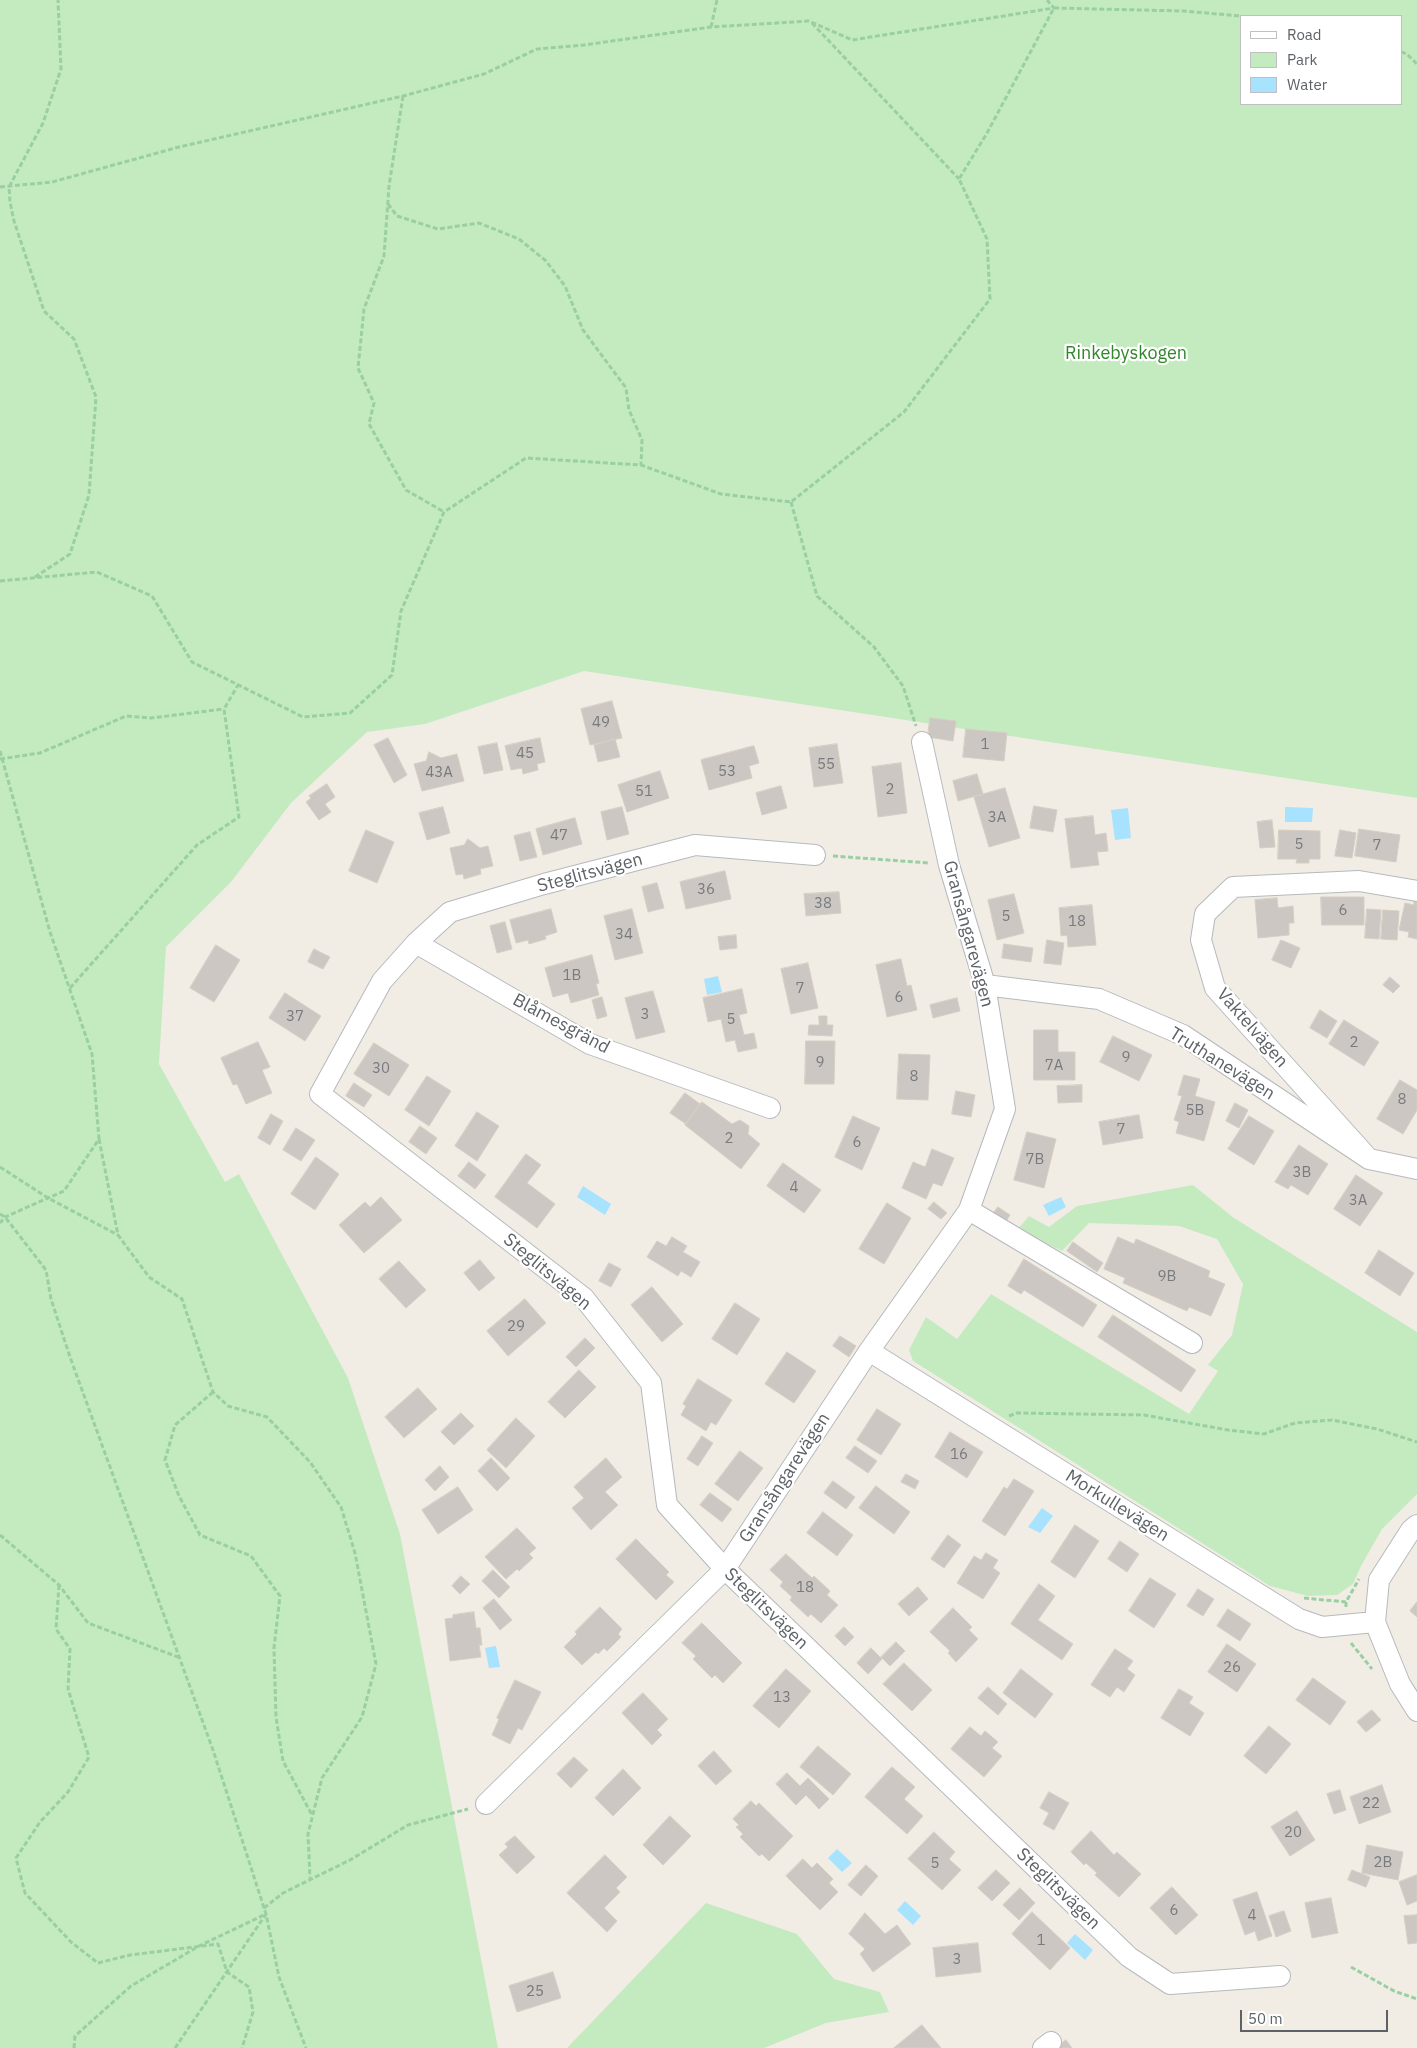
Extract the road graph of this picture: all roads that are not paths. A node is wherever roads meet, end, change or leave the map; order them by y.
1 (922, 742) road end
2 (815, 855) road end
3 (1417, 891) edge
4 (416, 943) junction
5 (985, 985) junction
6 (770, 1108) dead end
7 (1369, 1159) junction
8 (1417, 1169) edge
9 (969, 1210) junction
10 (1192, 1343) dead end
11 (870, 1350) junction
12 (1417, 1525) edge
13 (725, 1570) junction
14 (1375, 1622) junction
15 (1417, 1711) edge
16 (486, 1804) road end
17 (1280, 1976) dead end

1 - 5 street, Gransångarevägen
2 - 4 street, Steglitsvägen
3 - 7 street, Vaktelvägen
4 - 6 street, Blåmesgränd
4 - 13 street, Steglitsvägen
5 - 7 street, Truthanevägen
5 - 9 street, Gransångarevägen
7 - 8 street, Truthanevägen
9 - 10 street
9 - 11 street, Gransångarevägen
11 - 13 street, Gransångarevägen
11 - 14 street, Morkullevägen
12 - 14 street
13 - 16 street, Gransångarevägen
13 - 17 street, Steglitsvägen
14 - 15 street

